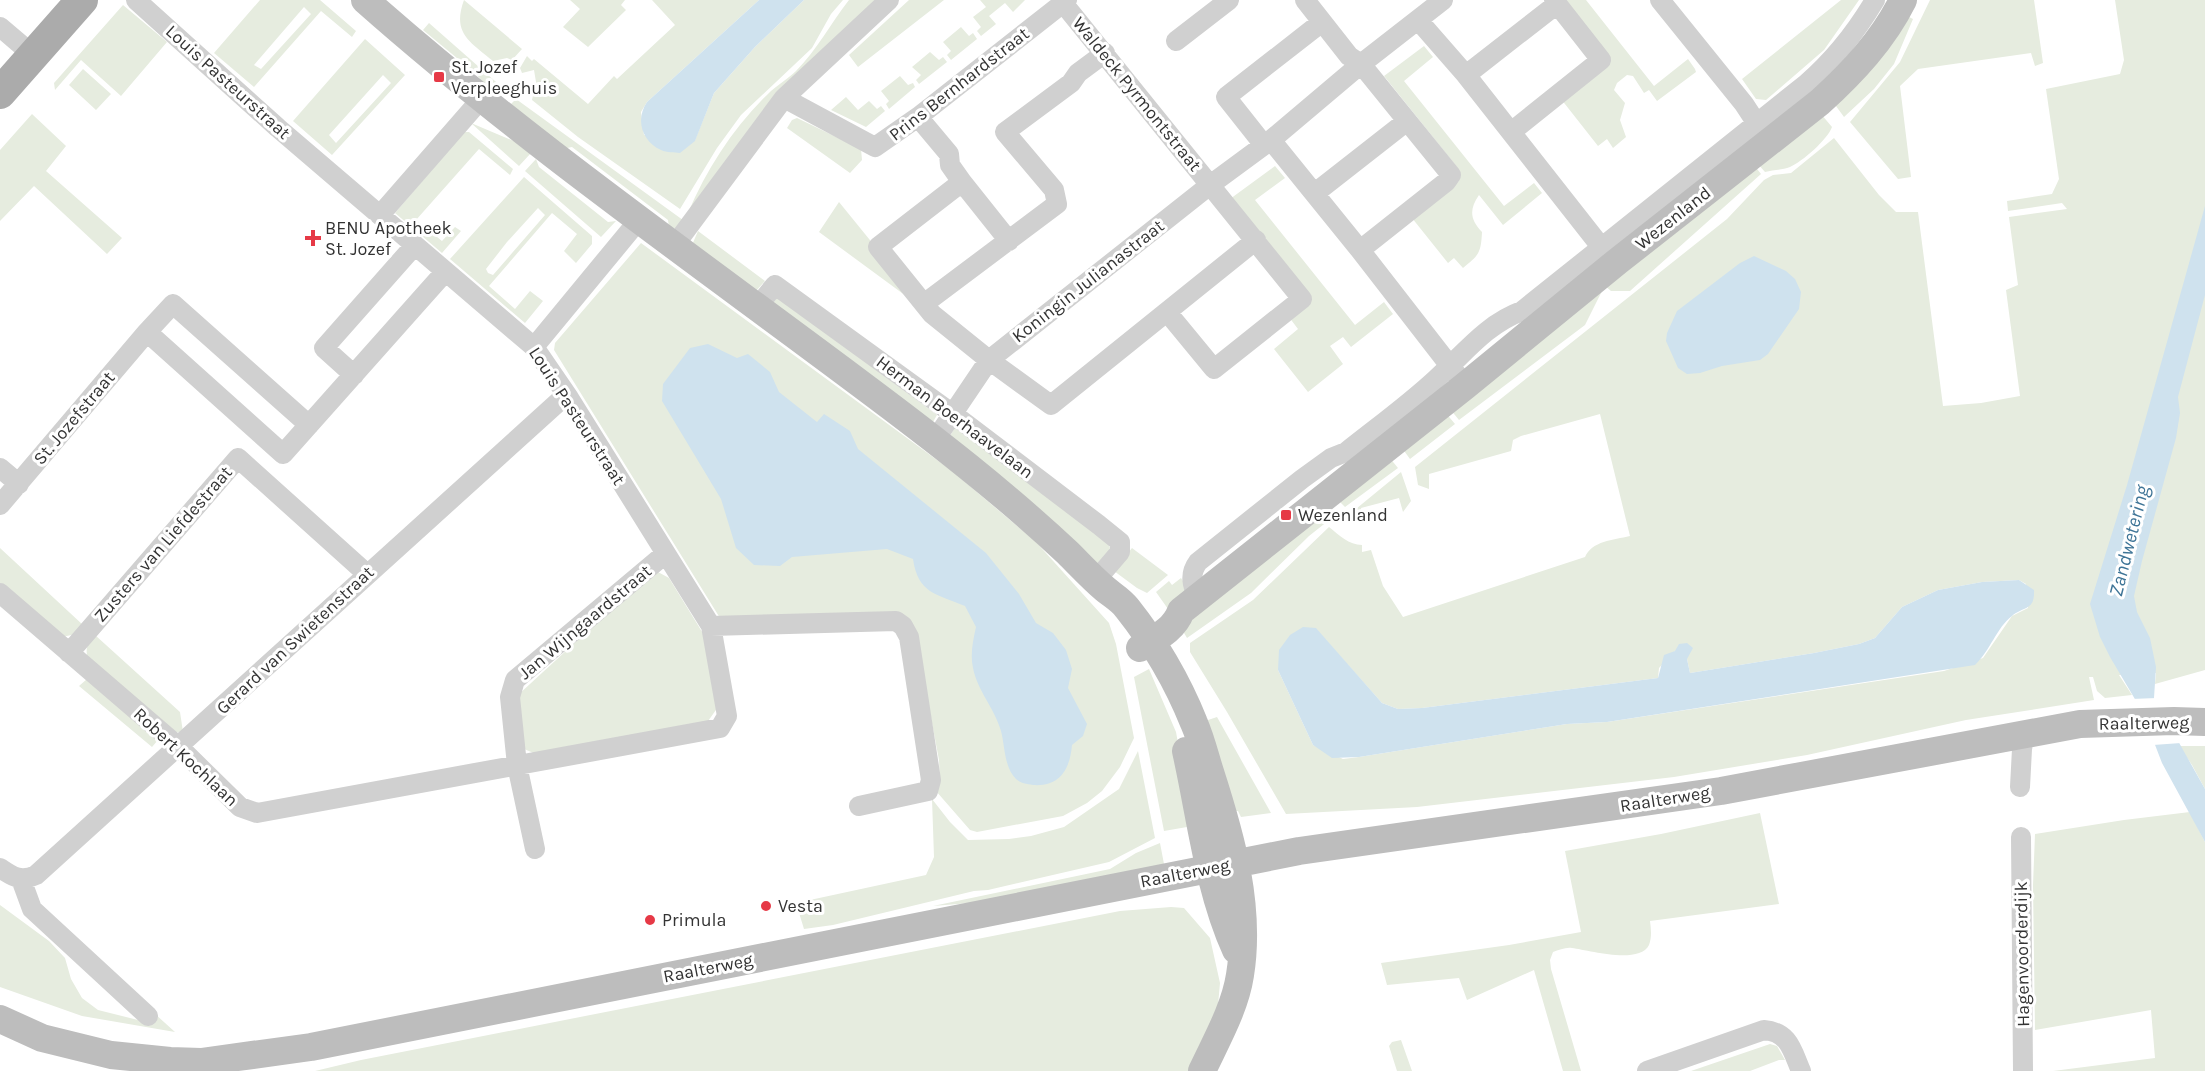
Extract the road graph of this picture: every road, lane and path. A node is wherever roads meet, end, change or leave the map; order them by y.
1 (82, 0) edge
2 (136, 0) edge
3 (365, 0) edge
4 (889, 0) edge
5 (1229, 0) edge
6 (1305, 0) edge
7 (1443, 0) edge
8 (1660, 0) edge
9 (1875, 0) edge
10 (1903, 0) edge
11 (1065, 1) edge
12 (1556, 2) edge
13 (1418, 20) junction
14 (1322, 22) junction
15 (0, 27) edge
16 (1176, 41) dead end
17 (1105, 53) junction
18 (33, 56) junction
19 (1361, 64) junction
20 (1466, 75) junction
21 (0, 93) edge
22 (482, 98) junction
23 (784, 98) junction
24 (918, 117) junction
25 (1407, 121) junction
26 (1511, 132) junction
27 (1763, 133) junction
28 (1267, 142) junction
29 (962, 182) junction
30 (1210, 185) junction
31 (1315, 193) junction
32 (380, 215) junction
33 (638, 220) junction
34 (1256, 240) junction
35 (1009, 241) junction
36 (415, 245) junction
37 (674, 246) junction
38 (1360, 250) junction
39 (1610, 254) junction
40 (446, 272) junction
41 (925, 303) junction
42 (757, 307) junction
43 (1167, 312) junction
44 (147, 332) junction
45 (534, 347) junction
46 (989, 360) junction
47 (354, 375) junction
48 (1457, 376) junction
49 (566, 395) junction
50 (952, 414) junction
51 (309, 425) junction
52 (935, 440) junction
53 (0, 468) edge
54 (19, 484) junction
55 (0, 505) edge
56 (665, 554) junction
57 (367, 574) junction
58 (1100, 584) junction
59 (0, 593) edge
60 (711, 626) junction
61 (1142, 640) junction
62 (69, 653) junction
63 (2205, 722) edge
64 (2025, 733) junction
65 (179, 747) junction
66 (517, 765) junction
67 (2020, 787) dead end
68 (859, 806) dead end
69 (2021, 837) dead end
70 (535, 849) dead end
71 (1222, 866) junction
72 (0, 868) edge
73 (21, 879) junction
74 (148, 1016) dead end
75 (0, 1019) edge
76 (171, 1066) edge
77 (202, 1067) edge
78 (1202, 1071) edge
79 (1647, 1071) edge
80 (1801, 1071) edge
81 (2023, 1071) edge

1 - 18 main road
2 - 32 street, Louis Pasteurstraat
3 - 22 street, Herman Boerhaavelaan
4 - 23 street
5 - 16 street
6 - 14 street
7 - 13 street, Koningin Julianastraat
8 - 27 street
9 - 27 street, Wezenland
10 - 27 street, Wezenland
11 - 17 street, Waldeck Pyrmontstraat
11 - 24 street, Prins Bernhardstraat
12 - 20 street
12 - 26 street
13 - 19 street, Koningin Julianastraat
13 - 20 street
14 - 19 street
14 - 28 street
15 - 18 street
17 - 30 street, Waldeck Pyrmontstraat
17 - 35 street
18 - 21 main road
19 - 25 street
19 - 28 street, Koningin Julianastraat
20 - 26 street
22 - 32 street
22 - 33 street, Herman Boerhaavelaan
23 - 24 street, Prins Bernhardstraat
23 - 37 street
24 - 29 street
25 - 31 street
25 - 38 street
26 - 39 street
27 - 39 street, Wezenland
28 - 30 street, Koningin Julianastraat
28 - 31 street
29 - 35 street
29 - 41 street
30 - 34 street, Waldeck Pyrmontstraat
30 - 46 street, Koningin Julianastraat
31 - 38 street
32 - 36 street, Louis Pasteurstraat
33 - 37 street, Herman Boerhaavelaan
33 - 45 street
34 - 43 street
34 - 43 street, Waldeck Pyrmontstraat
35 - 41 street
36 - 40 street, Louis Pasteurstraat
36 - 47 street
37 - 42 street, Herman Boerhaavelaan
38 - 48 street
39 - 48 street, Wezenland
40 - 45 street, Louis Pasteurstraat
40 - 47 street
41 - 46 street
42 - 50 street, Herman Boerhaavelaan
42 - 52 street, Herman Boerhaavelaan
43 - 46 street
44 - 51 street, St. Jozefstraat
44 - 51 street
44 - 54 street, St. Jozefstraat
45 - 49 street, Louis Pasteurstraat
46 - 50 street, Koningin Julianastraat
47 - 51 street
48 - 61 street, Wezenland
49 - 56 street, Louis Pasteurstraat
49 - 57 street, Gerard van Swietenstraat
50 - 52 street, Koningin Julianastraat
50 - 58 street, Herman Boerhaavelaan
52 - 58 street, Herman Boerhaavelaan
53 - 54 street
54 - 55 street, St. Jozefstraat
56 - 60 street, Louis Pasteurstraat
56 - 66 street, Jan Wijngaardstraat
57 - 62 street, Zusters van Liefdestraat
57 - 65 street, Gerard van Swietenstraat
58 - 61 street, Herman Boerhaavelaan
59 - 62 street, Robert Kochlaan
60 - 66 street, Robert Kochlaan
60 - 68 street
61 - 71 street, Herman Boerhaavelaan
62 - 65 street, Robert Kochlaan
63 - 64 street, Raalterweg
64 - 67 street
64 - 71 street, Raalterweg
65 - 66 street, Robert Kochlaan
65 - 73 street, Gerard van Swietenstraat
66 - 70 street
69 - 81 street, Hagenvoorderdijk
71 - 77 street, Raalterweg
71 - 78 street, Herman Boerhaavelaan
72 - 73 street
73 - 74 street
75 - 76 street, Raalterweg
76 - 77 street, Raalterweg
79 - 80 street

